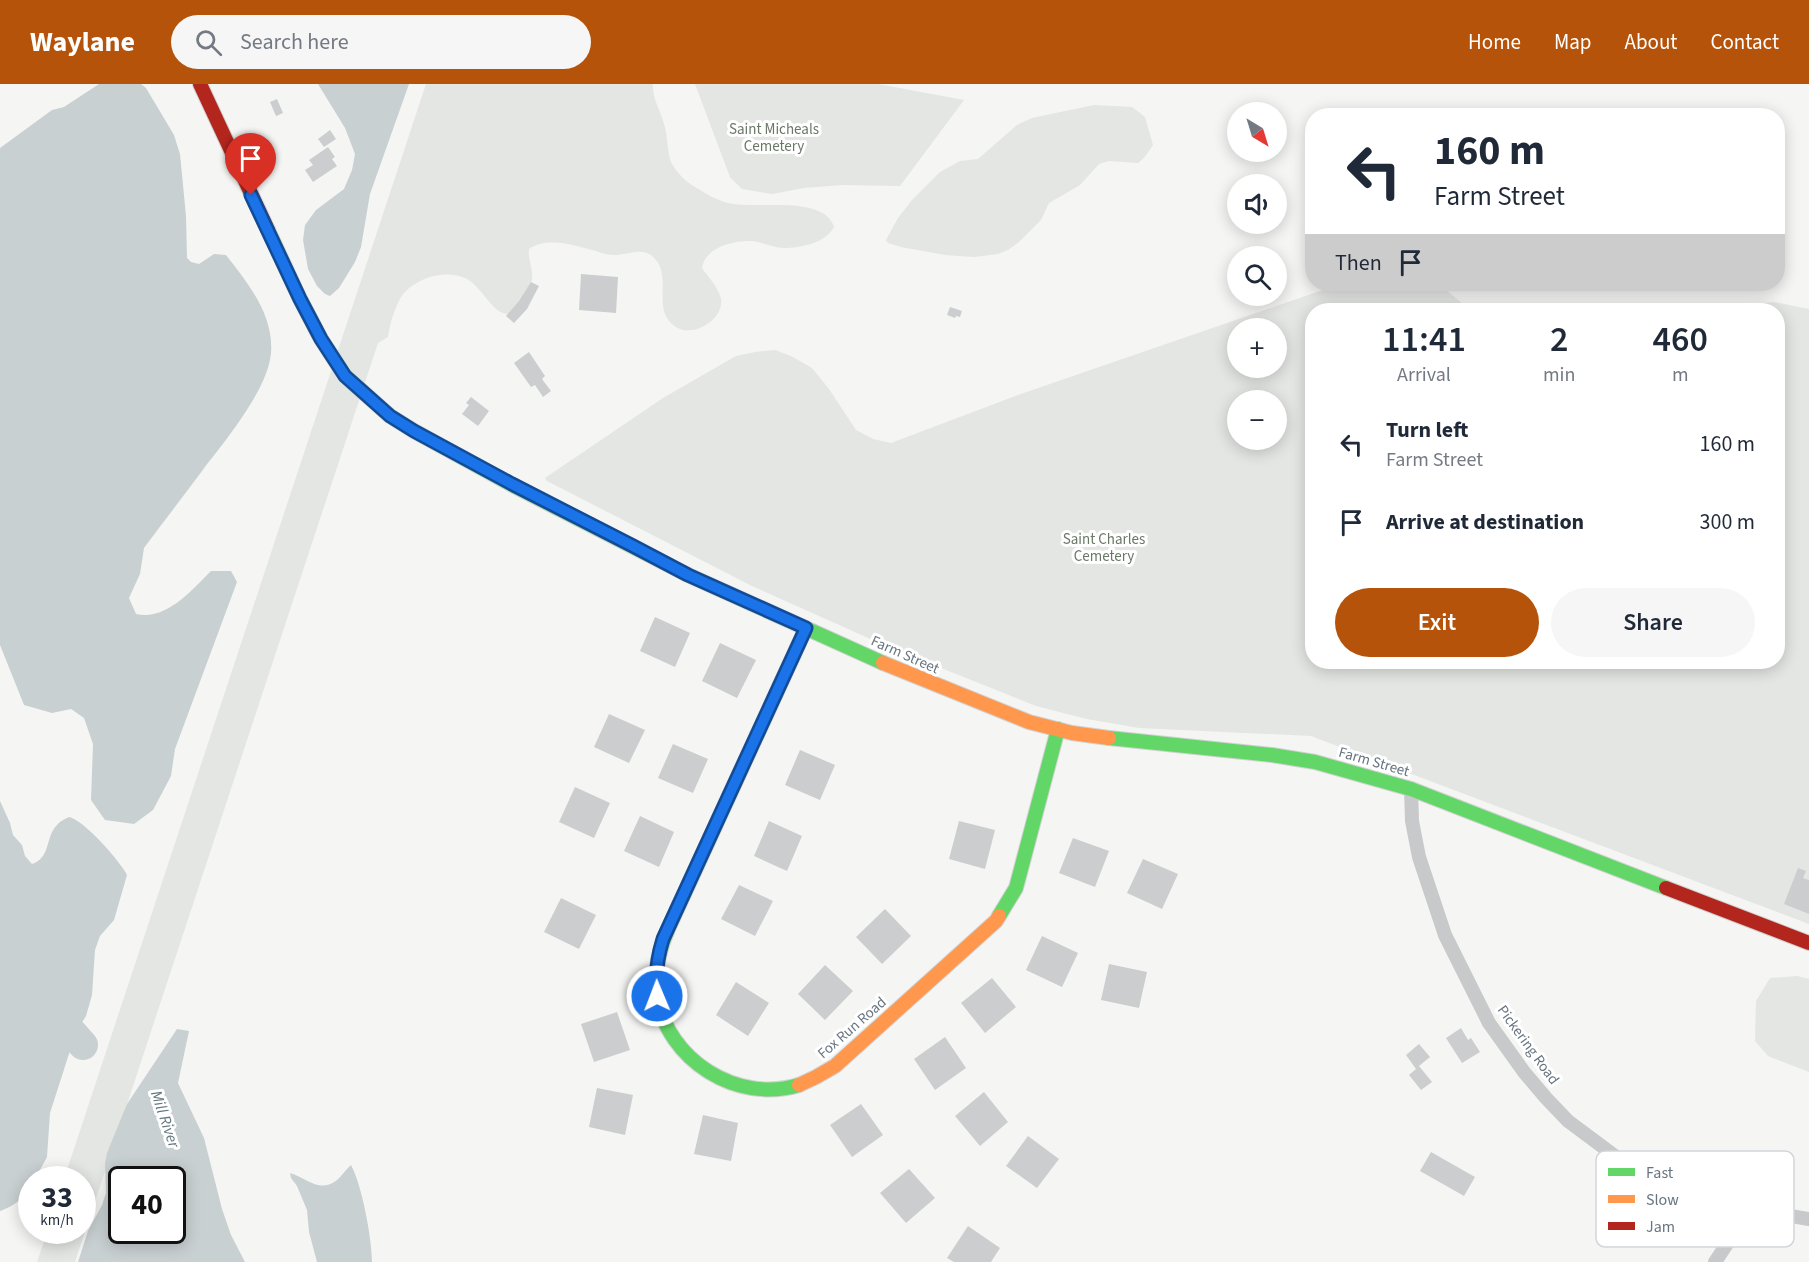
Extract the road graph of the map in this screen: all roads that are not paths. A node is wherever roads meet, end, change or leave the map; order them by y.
1 (200, 84) edge
2 (806, 628) junction
3 (1058, 729) junction
4 (1411, 789) junction
5 (1809, 943) edge
6 (1608, 1151) edge
7 (1794, 1216) edge
8 (1809, 1219) edge
9 (1725, 1247) edge
10 (1715, 1262) edge

1 - 2 street, Farm Street
2 - 3 street, Farm Street
2 - 3 street, Fox Run Road
3 - 4 street, Farm Street
4 - 5 street, Farm Street
4 - 6 street, Pickering Road
7 - 8 street, Pickering Road
9 - 10 street

